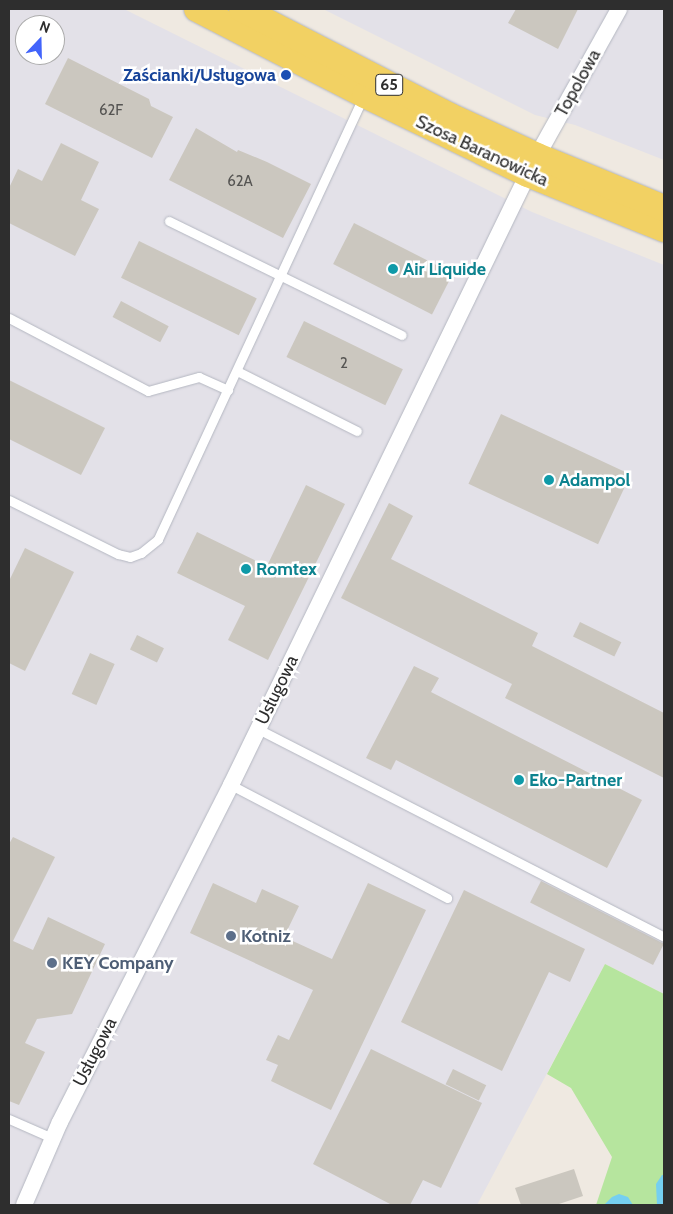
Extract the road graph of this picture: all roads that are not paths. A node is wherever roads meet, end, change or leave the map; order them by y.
1 (242, 9) edge
2 (619, 9) edge
3 (209, 12) edge
4 (298, 49) junction
5 (369, 86) junction
6 (532, 166) junction
7 (664, 208) edge
8 (664, 217) edge
9 (169, 221) dead end
10 (664, 229) edge
11 (281, 275) junction
12 (9, 318) edge
13 (402, 335) dead end
14 (237, 371) junction
15 (228, 390) junction
16 (357, 431) dead end
17 (9, 500) edge
18 (258, 728) junction
19 (231, 785) junction
20 (447, 898) dead end
21 (664, 937) edge
22 (9, 1119) edge
23 (52, 1138) junction
24 (24, 1205) edge

1 - 4 main road, Szosa Baranowicka / 65
2 - 6 street, Topolowa
3 - 4 main road, Szosa Baranowicka / 65
4 - 5 main road, Szosa Baranowicka / 65
5 - 6 main road, Szosa Baranowicka / 65
5 - 6 main road, Szosa Baranowicka / 65
5 - 11 lane
6 - 7 main road, Szosa Baranowicka / 65
6 - 8 main road
6 - 10 main road, Szosa Baranowicka / 65
6 - 18 street, Usługowa
9 - 11 lane
11 - 13 lane
11 - 14 lane
12 - 15 lane
14 - 15 lane
14 - 16 lane
15 - 17 lane
18 - 19 street, Usługowa
18 - 21 lane
19 - 20 lane
19 - 23 street, Usługowa
22 - 23 lane
23 - 24 street, Usługowa

